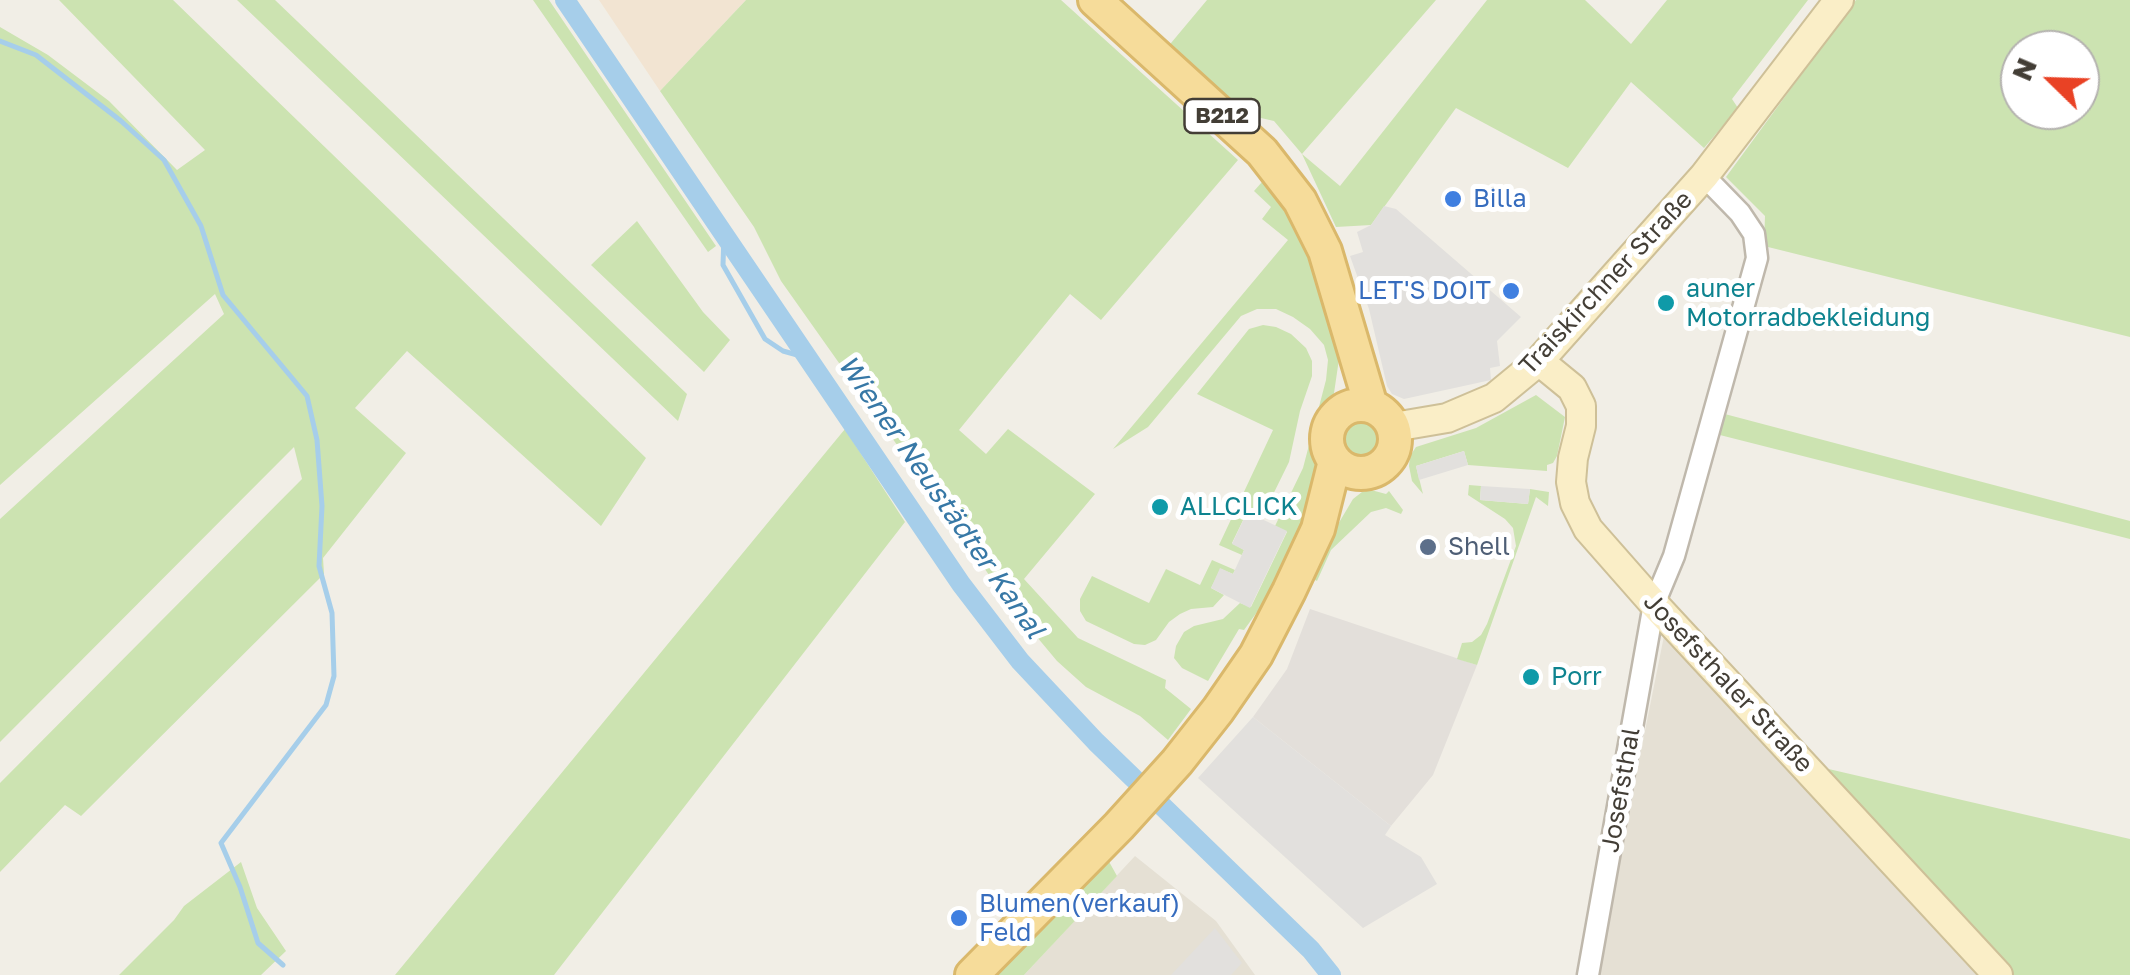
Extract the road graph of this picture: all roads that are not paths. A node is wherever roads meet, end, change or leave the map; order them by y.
1 (1096, 0) edge
2 (1839, 0) edge
3 (1704, 176) junction
4 (1539, 362) junction
5 (1369, 415) junction
6 (1346, 467) junction
7 (1654, 604) junction
8 (972, 975) edge
9 (1588, 975) edge
10 (1998, 975) edge

1 - 5 main road, B212
2 - 3 street, Traiskirchner Straße
3 - 4 street, Traiskirchner Straße
3 - 7 street, Josefsthal
4 - 5 street, Traiskirchner Straße
4 - 7 street, Josefsthaler Straße
5 - 6 main road, B212
5 - 6 main road, B212
6 - 8 main road, B212
7 - 9 street, Josefsthal
7 - 10 street, Josefsthaler Straße

